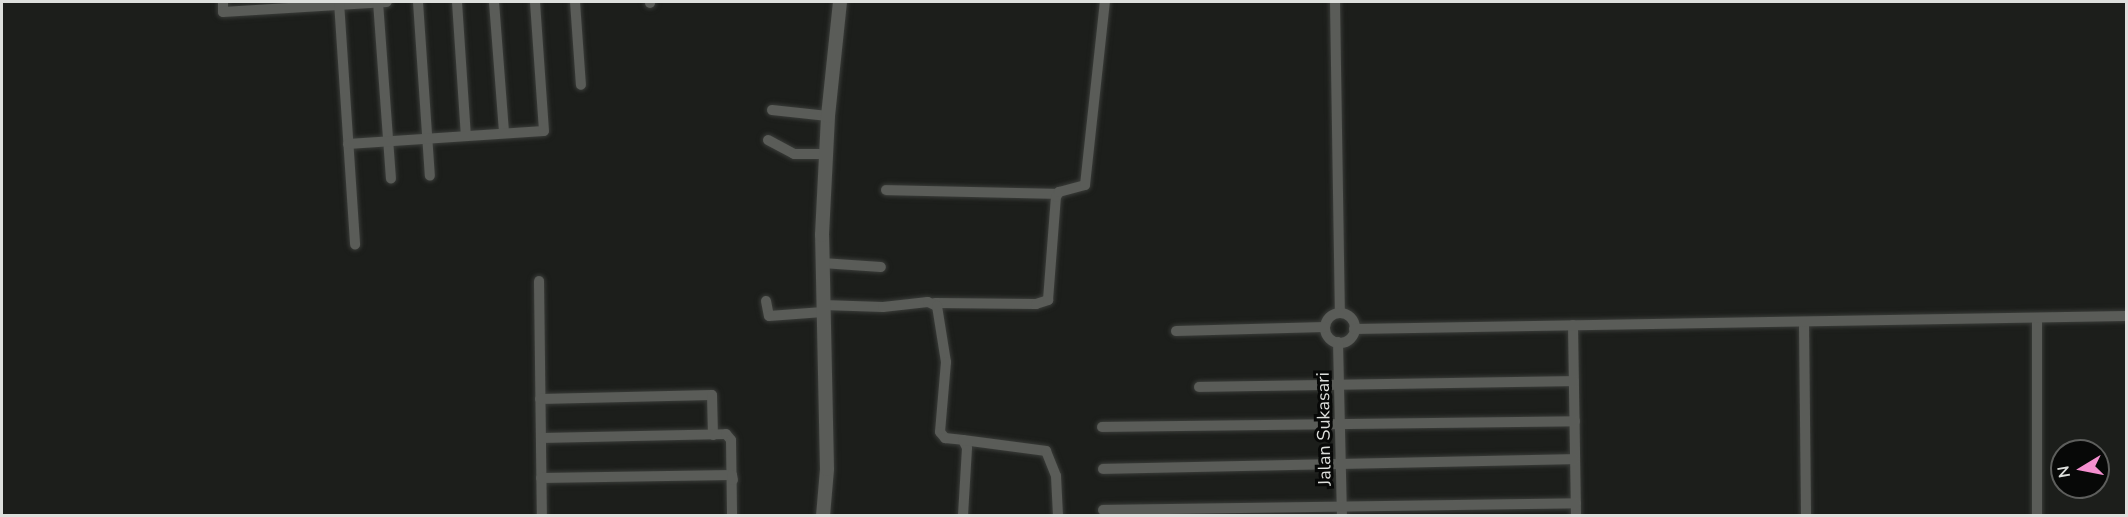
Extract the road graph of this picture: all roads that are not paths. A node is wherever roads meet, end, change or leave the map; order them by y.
1 (223, 2) edge
2 (378, 2) edge
3 (387, 2) edge
4 (418, 2) edge
5 (457, 2) edge
6 (495, 2) edge
7 (536, 2) edge
8 (575, 2) edge
9 (840, 2) edge
10 (1105, 2) edge
11 (1335, 2) edge
12 (339, 3) edge
13 (302, 4) edge
14 (262, 5) edge
15 (581, 86) dead end
16 (772, 110) dead end
17 (828, 116) junction
18 (504, 133) junction
19 (466, 136) junction
20 (428, 139) junction
21 (768, 140) dead end
22 (388, 141) junction
23 (348, 144) junction
24 (826, 154) junction
25 (430, 176) dead end
26 (391, 179) dead end
27 (886, 190) dead end
28 (1058, 194) junction
29 (355, 244) dead end
30 (822, 263) junction
31 (881, 267) dead end
32 (539, 281) dead end
33 (766, 301) dead end
34 (935, 303) junction
35 (823, 309) junction
36 (1340, 313) junction
37 (2127, 316) edge
38 (2037, 318) junction
39 (1804, 322) junction
40 (1573, 325) junction
41 (1325, 327) junction
42 (1354, 329) junction
43 (1176, 331) dead end
44 (1338, 342) junction
45 (1574, 381) junction
46 (1339, 385) junction
47 (1198, 387) dead end
48 (540, 399) junction
49 (1575, 421) junction
50 (1340, 426) junction
51 (1102, 427) dead end
52 (714, 435) junction
53 (541, 438) junction
54 (963, 440) junction
55 (1575, 459) junction
56 (1341, 465) junction
57 (1103, 469) dead end
58 (732, 475) junction
59 (541, 478) junction
60 (1576, 503) junction
61 (1103, 510) dead end
62 (1342, 510) edge
63 (542, 516) edge
64 (732, 516) edge
65 (740, 516) edge
66 (823, 516) edge
67 (963, 516) edge
68 (1058, 516) edge
69 (1576, 516) edge
70 (1806, 516) edge
71 (2037, 516) edge

1 - 14 street
2 - 3 street
2 - 12 street
2 - 22 street
4 - 20 street
5 - 19 street
6 - 18 street
7 - 18 street
8 - 15 street
9 - 17 street
10 - 28 street
11 - 36 street
12 - 13 street
12 - 23 street
13 - 14 street
16 - 17 street
17 - 24 street
18 - 19 street
19 - 20 street
20 - 22 street
20 - 25 street
21 - 24 street
22 - 23 street
22 - 26 street
23 - 29 street
24 - 30 street
27 - 28 street
28 - 34 street
30 - 31 street
30 - 35 street
32 - 48 street
33 - 35 street
34 - 35 street
34 - 54 street
35 - 66 street
36 - 41 street
36 - 42 street
37 - 38 street
38 - 39 street
38 - 71 street
39 - 40 street
39 - 70 street
40 - 42 street
40 - 45 street
41 - 43 street
41 - 44 street
42 - 44 street
44 - 46 street, Jalan Sukasari
45 - 46 street
45 - 49 street
46 - 47 street
46 - 50 street, Jalan Sukasari
48 - 52 street
48 - 53 street
49 - 50 street
49 - 55 street
50 - 51 street
50 - 56 street, Jalan Sukasari
52 - 53 street
52 - 58 street
53 - 59 street
54 - 67 street
54 - 68 street
55 - 56 street
55 - 60 street
56 - 57 street
56 - 62 street, Jalan Sukasari
58 - 59 street
58 - 64 street
58 - 65 street
59 - 63 street
60 - 62 street
60 - 69 street
61 - 62 street

